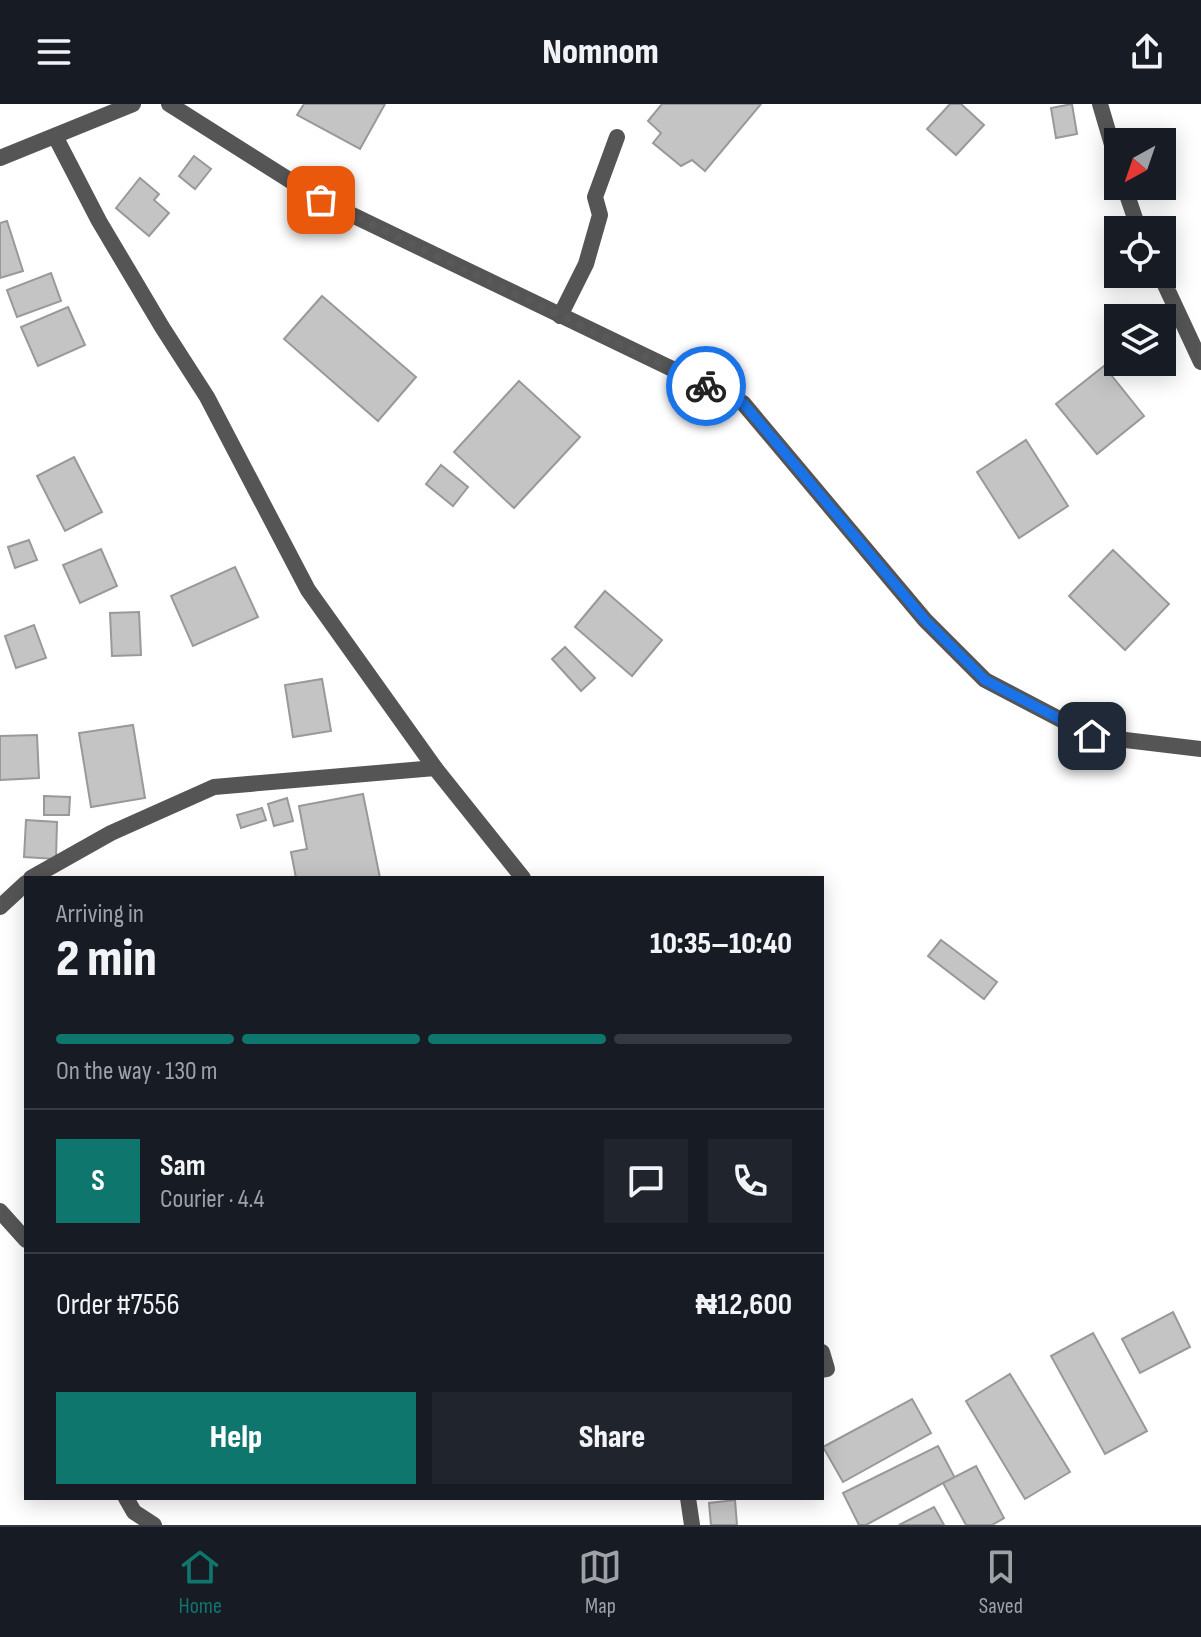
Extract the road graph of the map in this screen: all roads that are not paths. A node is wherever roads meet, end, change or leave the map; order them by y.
1 (133, 104) edge
2 (169, 104) edge
3 (1100, 104) edge
4 (1107, 128) edge
5 (55, 136) junction
6 (617, 137) dead end
7 (0, 158) edge
8 (1167, 288) edge
9 (560, 316) junction
10 (1201, 362) edge
11 (1201, 749) edge
12 (435, 768) junction
13 (35, 876) edge
14 (521, 876) edge
15 (24, 885) edge
16 (0, 907) edge
17 (0, 1211) edge
18 (24, 1238) edge
19 (127, 1500) edge
20 (688, 1500) edge
21 (154, 1525) edge
22 (692, 1525) edge

1 - 5 street
2 - 9 street
3 - 4 street
5 - 7 street
5 - 12 street
6 - 9 street
8 - 10 street
9 - 11 street
12 - 13 street
12 - 14 street
15 - 16 street
17 - 18 street
19 - 21 street
20 - 22 street

